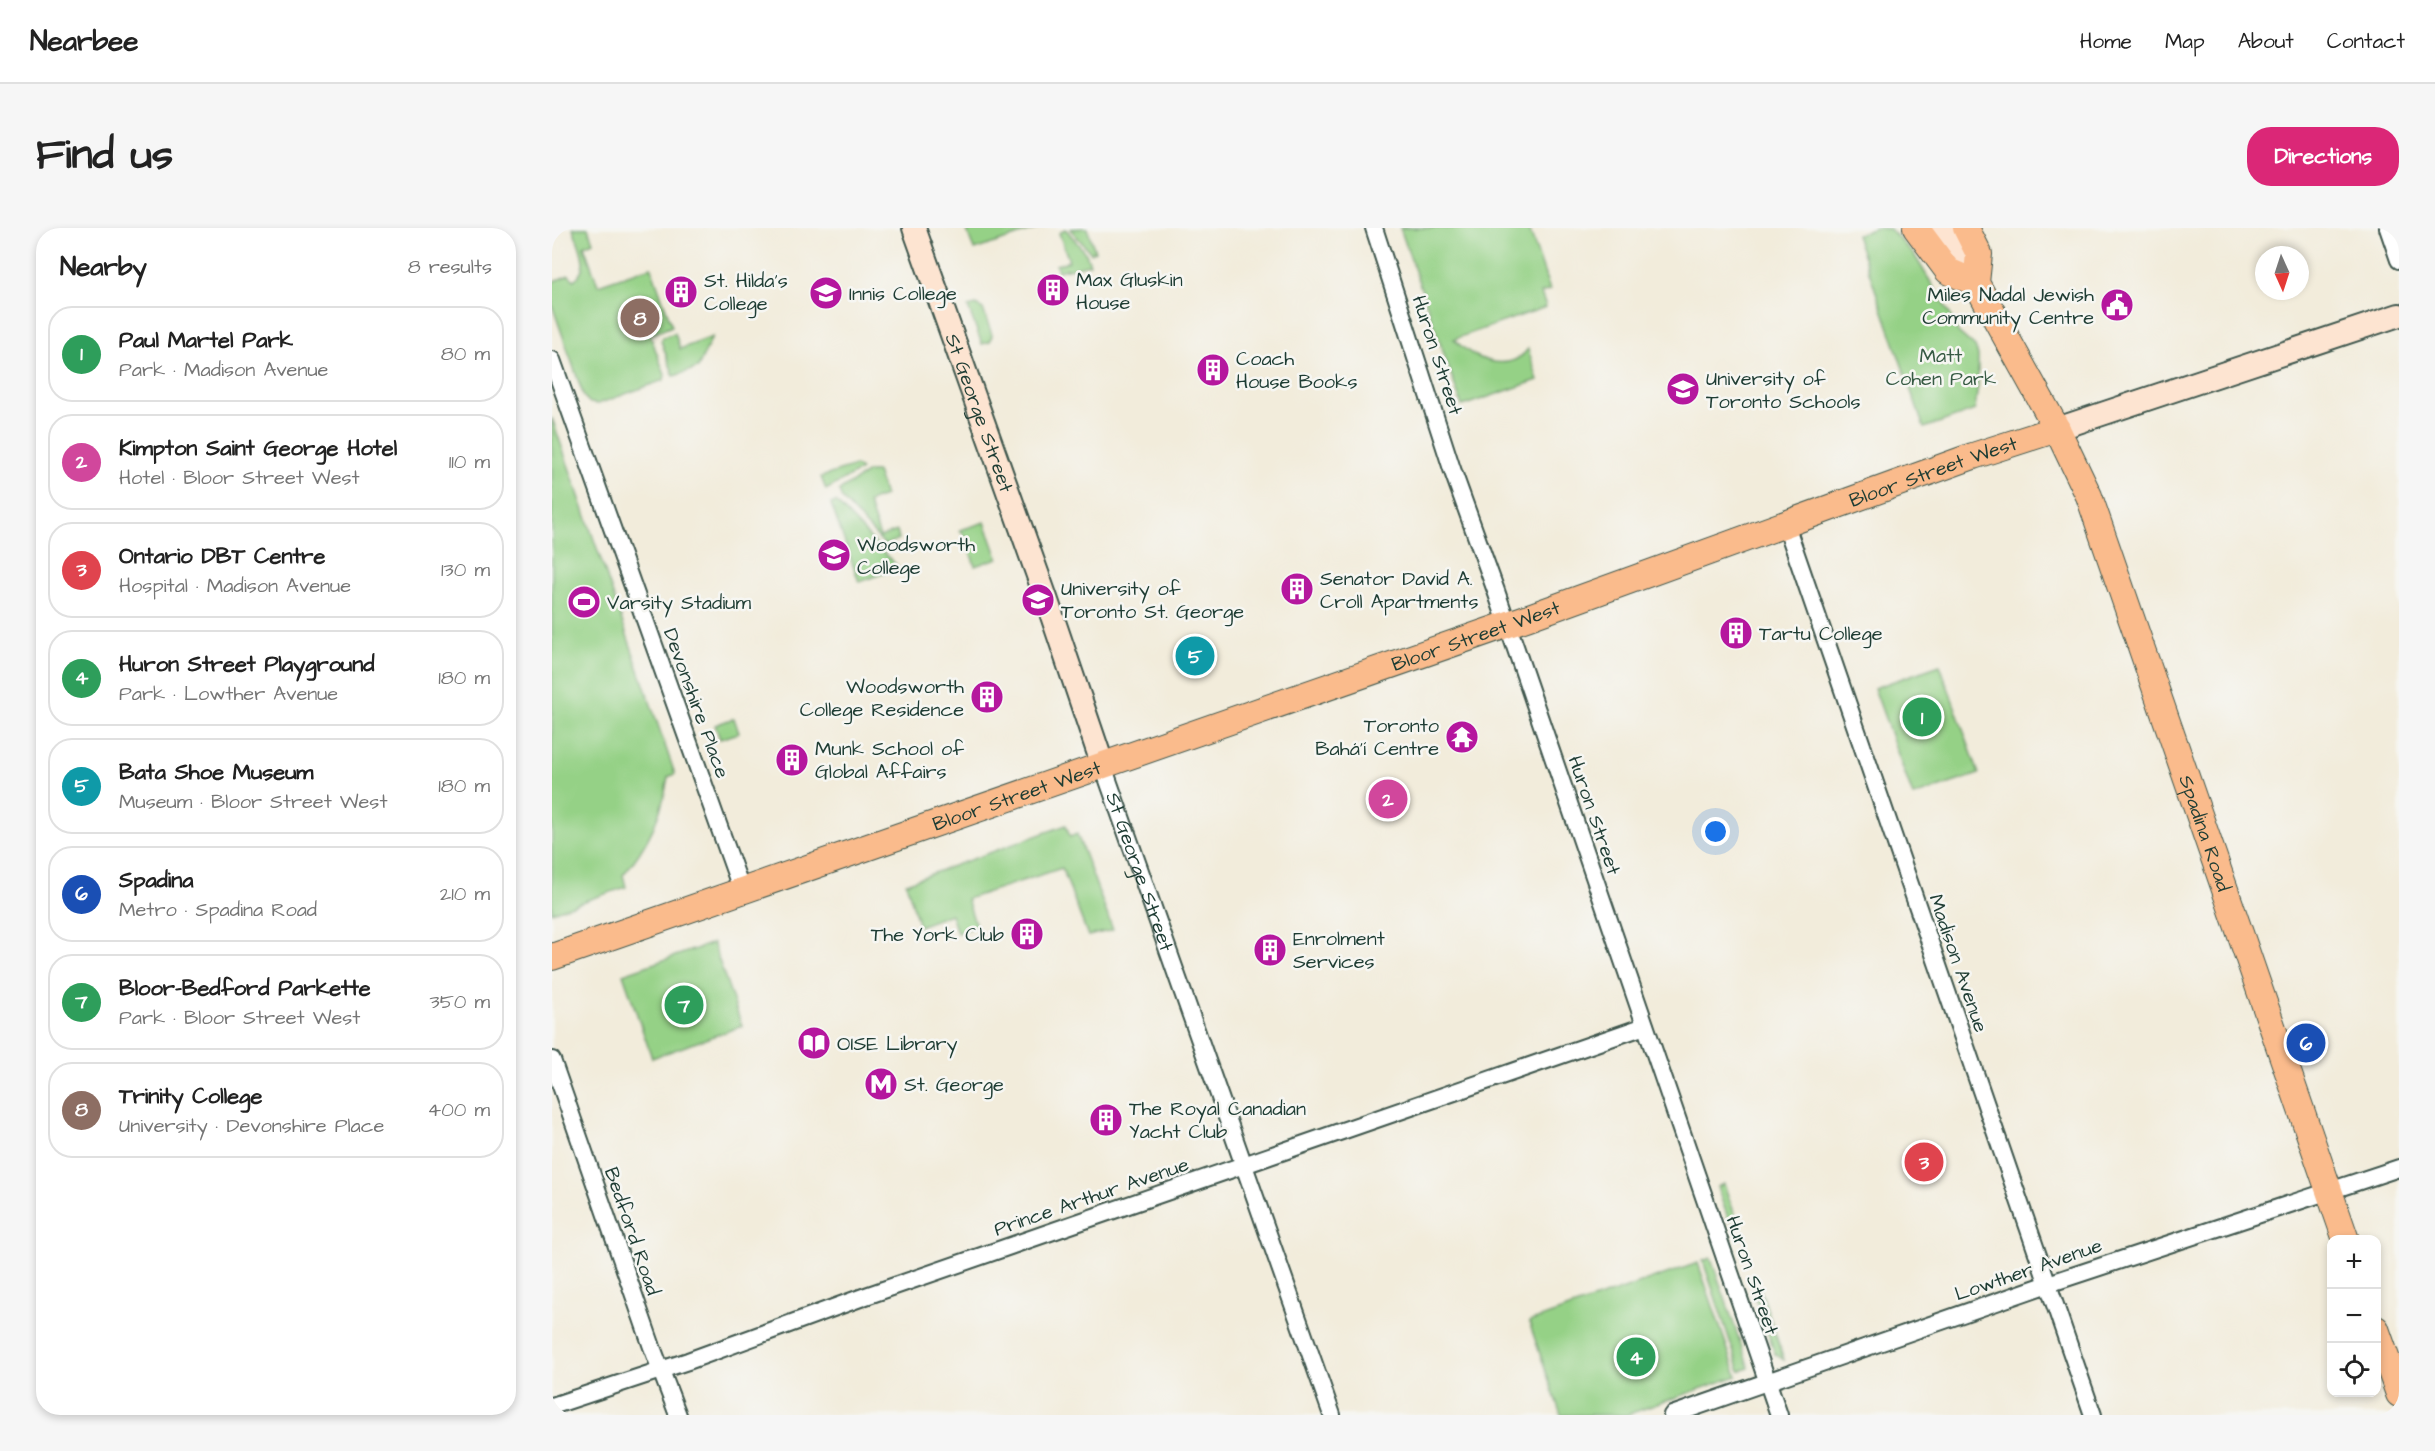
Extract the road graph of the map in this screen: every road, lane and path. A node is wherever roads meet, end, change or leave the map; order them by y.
1 (914, 228) edge
2 (1374, 228) edge
3 (1916, 228) edge
4 (1941, 228) edge
5 (1966, 228) edge
6 (2388, 228) edge
7 (2399, 260) edge
8 (1976, 283) junction
9 (2399, 315) edge
10 (552, 360) edge
11 (2057, 429) junction
12 (1786, 525) junction
13 (1506, 625) junction
14 (1103, 766) junction
15 (742, 891) junction
16 (552, 957) edge
17 (1645, 1026) junction
18 (552, 1060) edge
19 (1243, 1166) junction
20 (2399, 1168) edge
21 (2329, 1192) junction
22 (2345, 1235) edge
23 (2048, 1284) junction
24 (2381, 1343) edge
25 (662, 1370) junction
26 (1768, 1381) junction
27 (2399, 1394) edge
28 (552, 1406) edge
29 (678, 1415) edge
30 (1332, 1415) edge
31 (1672, 1415) edge
32 (1779, 1415) edge
33 (2093, 1415) edge

1 - 14 street, St George Street
2 - 13 street, Huron Street
3 - 8 main road
4 - 8 street
5 - 8 main road
6 - 7 street
8 - 11 main road, Spadina Road
9 - 11 street, Bloor Street West
10 - 15 street, Devonshire Place
11 - 12 main road, Bloor Street West
11 - 21 main road, Spadina Road
12 - 13 main road, Bloor Street West
12 - 23 street, Madison Avenue
13 - 14 main road, Bloor Street West
13 - 17 street, Huron Street
14 - 15 main road, Bloor Street West
14 - 19 street, St George Street
15 - 16 main road, Bloor Street West
17 - 19 street, Prince Arthur Avenue
17 - 26 street, Huron Street
18 - 25 street, Bedford Road
19 - 25 street, Prince Arthur Avenue
19 - 30 street, St George Street
20 - 21 street, Lowther Avenue
21 - 22 main road, Spadina Road
21 - 23 street, Lowther Avenue
23 - 26 street, Lowther Avenue
23 - 33 street, Madison Avenue
24 - 27 main road
25 - 28 street, Prince Arthur Avenue
25 - 29 street, Bedford Road
26 - 31 street, Lowther Avenue
26 - 32 street, Huron Street

